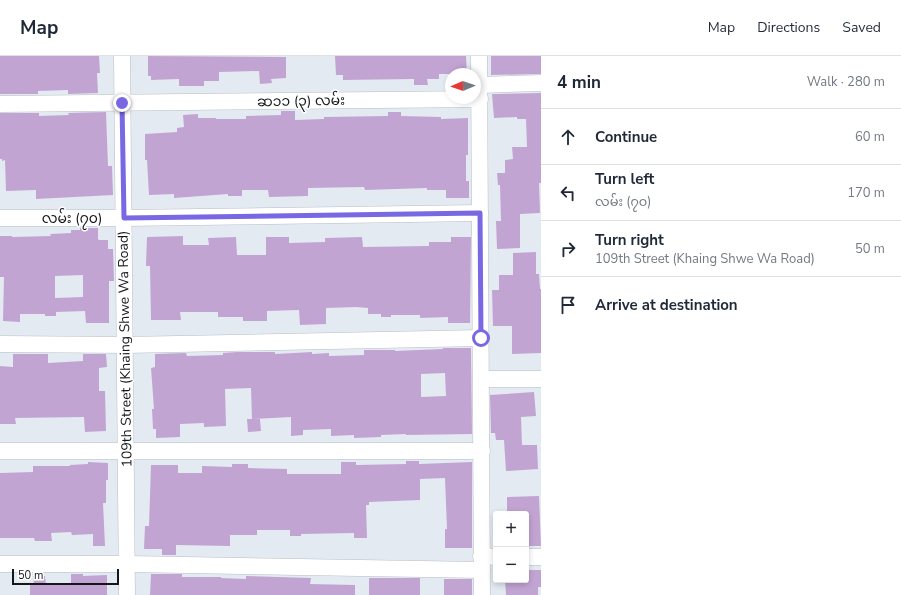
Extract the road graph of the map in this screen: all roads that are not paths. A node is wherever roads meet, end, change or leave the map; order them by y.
1 (122, 56) edge
2 (479, 56) edge
3 (479, 68) edge
4 (541, 83) edge
5 (481, 92) edge
6 (445, 93) edge
7 (122, 103) junction
8 (0, 104) edge
9 (480, 104) edge
10 (480, 213) junction
11 (0, 218) edge
12 (124, 218) junction
13 (481, 338) junction
14 (0, 344) edge
15 (125, 345) junction
16 (482, 379) junction
17 (541, 379) edge
18 (0, 450) edge
19 (126, 450) junction
20 (482, 451) junction
21 (529, 557) edge
22 (541, 557) edge
23 (486, 561) edge
24 (0, 564) edge
25 (127, 564) junction
26 (127, 595) edge
27 (482, 595) edge

1 - 7 street, 109th Street (Khaing Shwe Wa Road)
2 - 3 street
4 - 5 street, ဆ၁၁ (၃) လမ်း
6 - 7 street, ဆ၁၁ (၃) လမ်း
7 - 8 street, ဆ၁၁ (၃) လမ်း
7 - 12 street, 109th Street (Khaing Shwe Wa Road)
9 - 10 street
10 - 12 street, လမ်း (၇၀)
10 - 13 street
11 - 12 street, လမ်း (၇၀)
12 - 15 street, 109th Street (Khaing Shwe Wa Road)
13 - 15 street
13 - 16 street
14 - 15 street
15 - 19 street, 109th Street (Khaing Shwe Wa Road)
16 - 17 street
16 - 20 street
18 - 19 street
19 - 20 street
19 - 25 street, 109th Street (Khaing Shwe Wa Road)
20 - 23 street
21 - 22 street
23 - 25 street
23 - 27 street
24 - 25 street
25 - 26 street, 109th Street (Khaing Shwe Wa Road)

